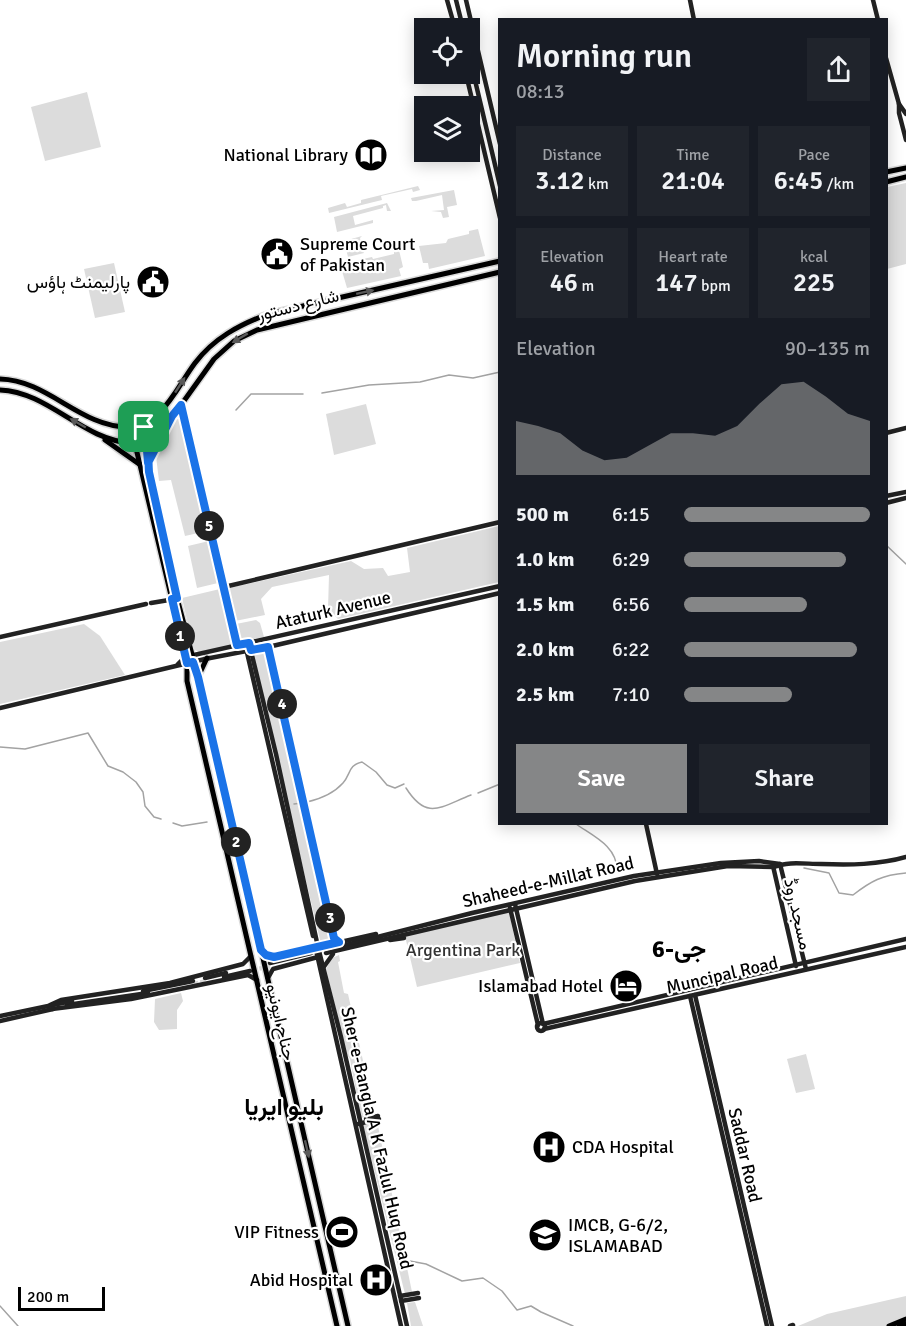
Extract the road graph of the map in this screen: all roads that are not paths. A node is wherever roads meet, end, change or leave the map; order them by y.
1 (447, 0) edge
2 (456, 0) edge
3 (466, 0) edge
4 (690, 0) edge
5 (873, 0) edge
6 (452, 18) edge
7 (460, 18) edge
8 (694, 18) edge
9 (878, 18) edge
10 (888, 65) edge
11 (468, 84) edge
12 (474, 84) edge
13 (899, 104) junction
14 (906, 114) edge
15 (498, 136) edge
16 (906, 140) edge
17 (906, 168) edge
18 (888, 172) edge
19 (906, 177) edge
20 (498, 178) edge
21 (888, 182) edge
22 (498, 210) edge
23 (498, 261) edge
24 (498, 272) edge
25 (423, 279) junction
26 (426, 289) junction
27 (313, 304) junction
28 (316, 316) junction
29 (0, 379) edge
30 (0, 390) edge
31 (181, 405) junction
32 (172, 416) junction
33 (138, 424) junction
34 (128, 427) junction
35 (906, 428) edge
36 (888, 432) edge
37 (97, 434) junction
38 (146, 438) junction
39 (134, 444) junction
40 (148, 463) junction
41 (140, 465) junction
42 (906, 492) edge
43 (888, 496) edge
44 (906, 498) edge
45 (888, 502) edge
46 (498, 522) edge
47 (224, 587) junction
48 (498, 587) edge
49 (498, 593) edge
50 (175, 599) junction
51 (420, 608) junction
52 (0, 637) edge
53 (267, 639) junction
54 (247, 643) junction
55 (237, 645) junction
56 (268, 647) junction
57 (249, 650) junction
58 (207, 658) junction
59 (189, 659) junction
60 (198, 677) junction
61 (0, 708) edge
62 (646, 825) edge
63 (906, 857) edge
64 (780, 864) junction
65 (773, 865) junction
66 (657, 874) junction
67 (513, 907) junction
68 (402, 928) dead end
69 (404, 938) dead end
70 (906, 939) edge
71 (336, 941) junction
72 (906, 947) edge
73 (317, 948) junction
74 (261, 950) junction
75 (326, 951) tunnel mouth
76 (333, 954) junction
77 (843, 954) junction
78 (251, 956) junction
79 (315, 956) junction
80 (844, 960) junction
81 (804, 962) junction
82 (270, 964) tunnel mouth
83 (796, 964) junction
84 (323, 968) junction
85 (806, 969) junction
86 (250, 970) tunnel mouth
87 (797, 971) junction
88 (268, 978) junction
89 (206, 980) tunnel mouth
90 (257, 980) junction
91 (194, 982) tunnel mouth
92 (692, 993) junction
93 (51, 1007) junction
94 (33, 1011) junction
95 (0, 1016) edge
96 (0, 1021) edge
97 (542, 1024) junction
98 (378, 1117) dead end
99 (358, 1123) junction
100 (419, 1295) dead end
101 (401, 1299) junction
102 (906, 1319) edge
103 (906, 1324) edge
104 (337, 1326) edge
105 (348, 1326) edge
106 (401, 1326) edge
107 (407, 1326) edge
108 (767, 1326) edge
109 (772, 1326) edge
110 (889, 1326) edge
111 (899, 1326) edge

1 - 6 street
2 - 7 street
3 - 15 street
4 - 8 street
5 - 9 street
10 - 13 street
11 - 22 street
12 - 20 street
13 - 14 street
13 - 16 street
17 - 18 main road
19 - 21 main road
23 - 25 main road, شارع دستور
24 - 26 main road, شارع دستور
25 - 26 main road
27 -> 25 main road, شارع دستور
26 - 28 main road, شارع دستور
27 - 28 main road
33 -> 27 main road, شارع دستور
28 -> 31 main road, شارع دستور
29 - 34 main road
37 -> 30 main road
31 - 32 main road, شارع دستور
31 - 47 street
32 - 38 main road, شارع دستور
32 - 40 main road
33 - 34 main road
33 - 38 main road
34 - 39 main road
35 - 36 street
37 - 39 main road
37 - 41 main road
38 - 39 main road
38 - 40 main road, جناح ایونیو
39 - 41 main road, جناح ایونیو
40 - 50 main road, جناح ایونیو
41 - 50 main road, جناح ایونیو
42 - 43 street
44 - 45 street
46 - 47 street
47 - 55 street
48 - 51 street, Ataturk Avenue
49 - 51 street, Ataturk Avenue
50 - 52 street
50 - 59 main road, جناح ایونیو
51 - 53 street, Ataturk Avenue
51 - 56 street, Ataturk Avenue
53 - 54 street, Ataturk Avenue
53 - 56 street
54 - 55 street, Ataturk Avenue
54 - 57 street
55 - 59 street, Ataturk Avenue
56 - 57 street, Ataturk Avenue
56 - 71 street
57 - 58 street, Ataturk Avenue
57 - 73 street
58 - 59 street, Ataturk Avenue
58 - 60 main road
59 - 60 main road, جناح ایونیو
59 - 61 street, Ataturk Avenue
59 - 78 main road, جناح ایونیو
60 - 74 main road, جناح ایونیو
62 - 66 street
63 - 64 street, Shaheed-e-Millat Road
64 - 65 street, Shaheed-e-Millat Road
64 - 81 street, مسجد روڈ
65 - 66 street, Shaheed-e-Millat Road
65 - 83 street, مسجد روڈ
66 - 67 street, Shaheed-e-Millat Road
67 - 75 street, Shaheed-e-Millat Road
67 - 97 street
68 - 71 street
69 - 76 street
70 - 77 street, Muncipal Road
71 - 73 street
72 - 80 street, Muncipal Road
73 - 74 street
73 - 79 street
74 - 88 main road, جناح ایونیو
76 - 79 street
76 - 84 street
77 - 80 street
77 - 81 street, Muncipal Road
78 - 90 main road, جناح ایونیو
78 - 93 street
79 - 82 street
79 - 84 street, Sher-e-Bangla A K Fazlul Huq Road
79 - 88 street
79 - 99 street, Sher-e-Bangla A K Fazlul Huq Road
80 - 85 street, Muncipal Road
81 - 83 street, Muncipal Road
81 - 85 street, مسجد روڈ
83 - 87 street, مسجد روڈ
83 - 92 street, Muncipal Road
84 - 99 street, Sher-e-Bangla A K Fazlul Huq Road
85 - 87 street, Muncipal Road
86 - 89 street
87 - 92 street, Muncipal Road
88 -> 105 main road, جناح ایونیو
90 - 93 street
90 - 104 main road, جناح ایونیو
91 - 93 street
92 - 97 street, Muncipal Road
92 - 97 street
92 - 108 street, Saddar Road
92 - 109 street, Saddar Road
93 - 94 street
94 - 95 street
94 - 96 street
98 - 99 street
99 - 101 street, Sher-e-Bangla A K Fazlul Huq Road
99 - 106 street, Sher-e-Bangla A K Fazlul Huq Road
100 - 101 street
101 - 107 street, Sher-e-Bangla A K Fazlul Huq Road
102 - 110 main road
103 - 111 main road

